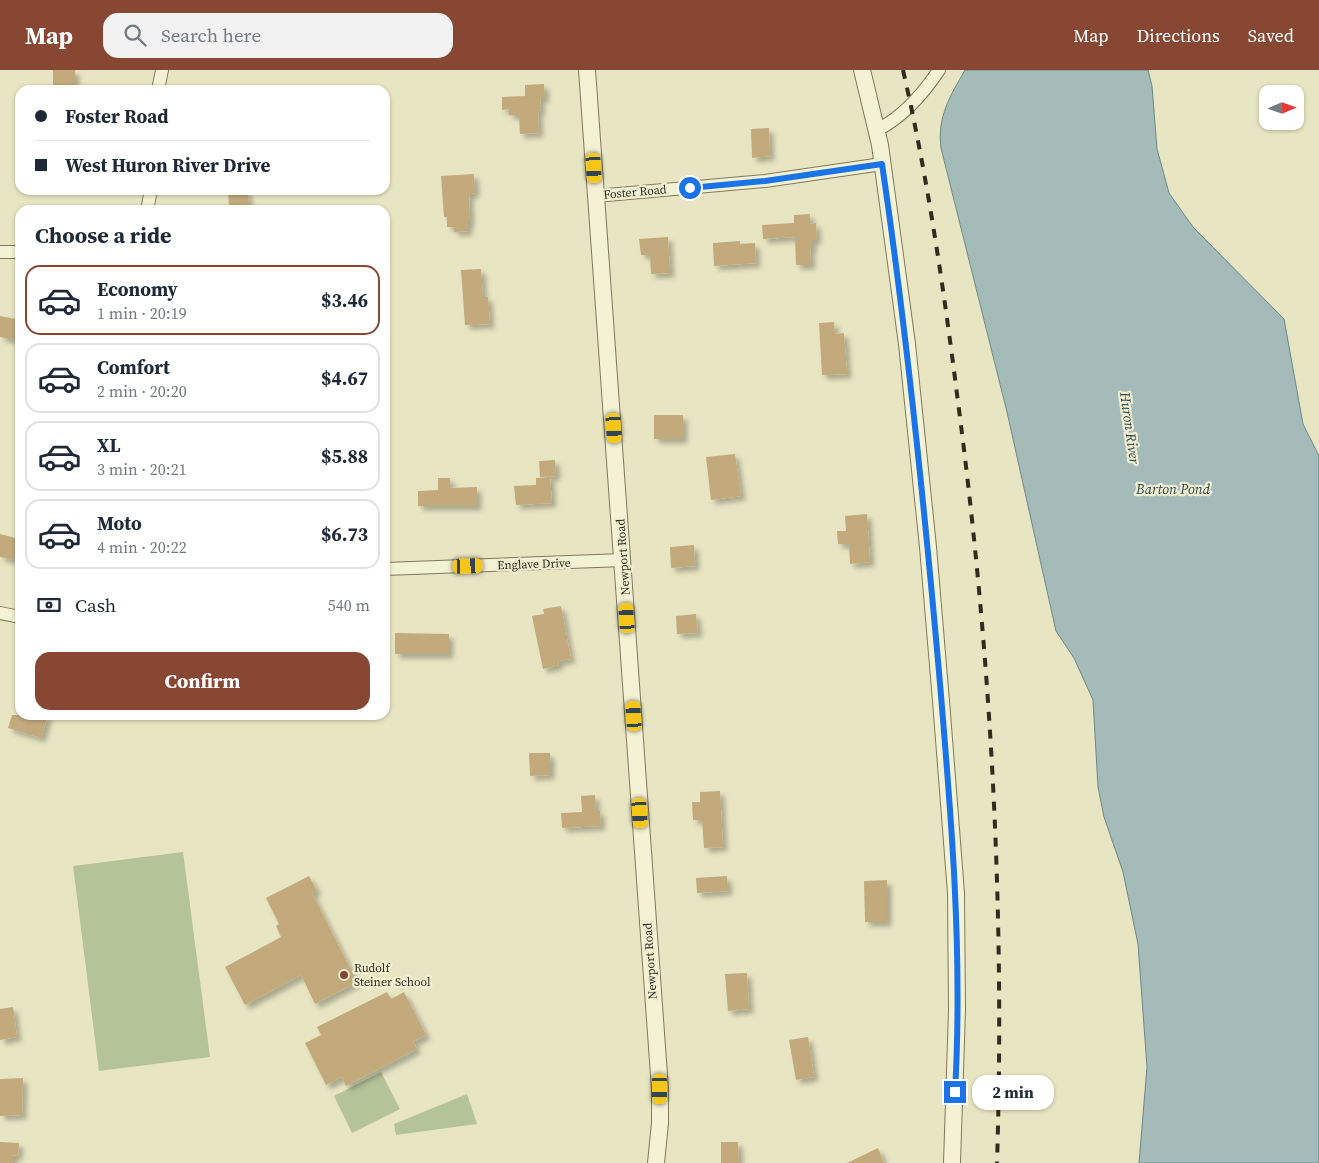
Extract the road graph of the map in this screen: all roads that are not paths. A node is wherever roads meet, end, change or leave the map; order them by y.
1 (162, 70) edge
2 (587, 70) edge
3 (862, 70) edge
4 (939, 70) edge
5 (159, 85) edge
6 (877, 130) junction
7 (882, 164) junction
8 (596, 196) junction
9 (0, 252) edge
10 (15, 252) edge
11 (624, 560) junction
12 (390, 569) edge
13 (0, 614) edge
14 (15, 616) edge
15 (656, 1163) edge
16 (952, 1163) edge

1 - 5 street
2 - 8 street, Newport Road
3 - 6 street
4 - 6 street
6 - 7 street
7 - 8 street, Foster Road
7 - 16 street
8 - 11 street, Newport Road
9 - 10 street
11 - 12 street, Englave Drive
11 - 15 street, Newport Road
13 - 14 street

